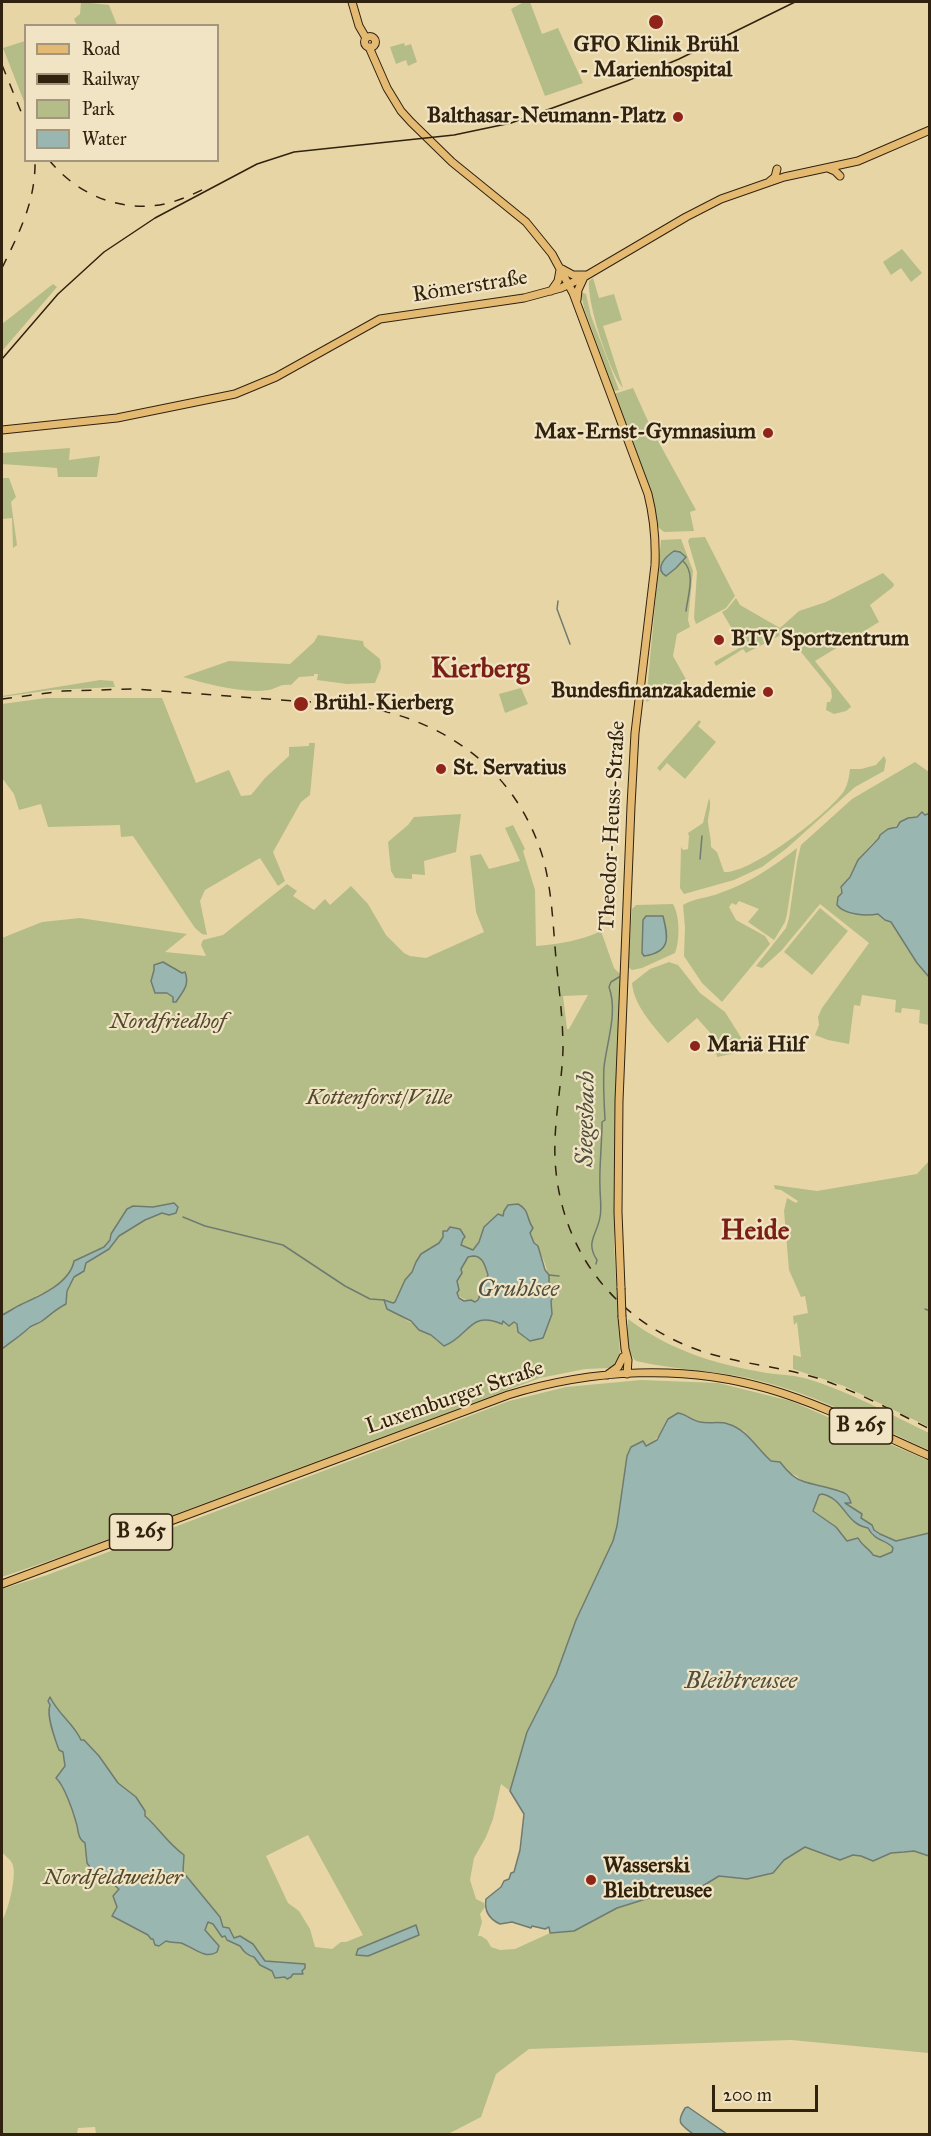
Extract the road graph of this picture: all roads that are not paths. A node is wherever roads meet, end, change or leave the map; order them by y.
1 (352, 2) edge
2 (928, 130) edge
3 (560, 267) junction
4 (586, 276) junction
5 (569, 285) junction
6 (550, 291) junction
7 (577, 304) junction
8 (2, 430) edge
9 (626, 1358) junction
10 (644, 1373) junction
11 (627, 1374) junction
12 (607, 1375) junction
13 (930, 1456) edge
14 (2, 1584) edge

1 - 3 main road, Theodor-Heuss-Straße
2 - 4 main road, Römerstraße
3 - 4 main road
3 - 5 main road, Theodor-Heuss-Straße
3 - 6 main road
4 - 5 main road, Römerstraße
4 - 7 main road
5 - 6 main road, Römerstraße
5 - 7 main road, Theodor-Heuss-Straße
6 - 7 main road
6 - 8 main road, Römerstraße
7 - 9 main road, Theodor-Heuss-Straße, bridge
9 - 10 main road
9 - 11 main road, Theodor-Heuss-Straße
9 - 12 main road
10 - 11 main road, Luxemburger Straße / B 265
10 - 13 main road, Luxemburger Straße / B 265
11 - 12 main road, Luxemburger Straße / B 265
12 - 14 main road, Luxemburger Straße / B 265

